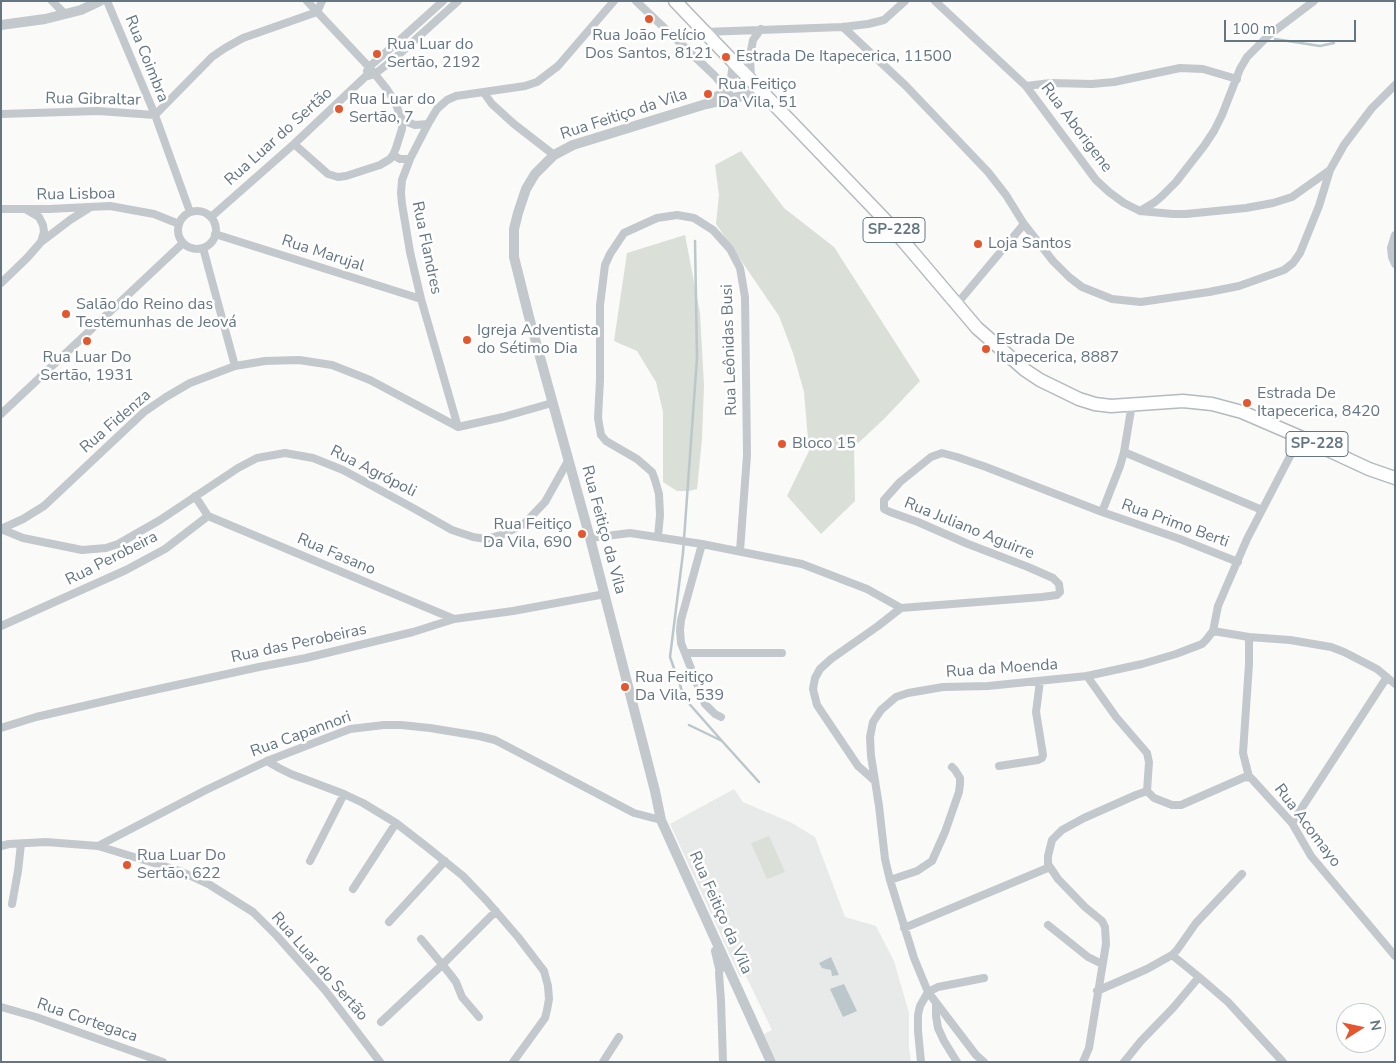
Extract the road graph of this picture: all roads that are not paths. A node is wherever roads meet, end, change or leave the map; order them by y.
1 (52, 1) edge
2 (100, 1) edge
3 (108, 1) edge
4 (307, 1) edge
5 (322, 1) edge
6 (442, 1) edge
7 (458, 1) edge
8 (614, 1) edge
9 (636, 1) edge
10 (675, 1) edge
11 (935, 1) edge
12 (1314, 1) edge
13 (902, 2) edge
14 (317, 12) junction
15 (65, 14) junction
16 (1, 25) edge
17 (843, 27) junction
18 (761, 29) junction
19 (704, 32) junction
20 (734, 63) junction
21 (369, 66) junction
22 (375, 74) junction
23 (365, 77) junction
24 (1237, 79) junction
25 (751, 81) junction
26 (1395, 85) edge
27 (1026, 86) junction
28 (727, 90) junction
29 (761, 92) junction
30 (484, 93) junction
31 (734, 99) junction
32 (706, 104) junction
33 (1, 114) edge
34 (154, 115) junction
35 (402, 120) junction
36 (428, 124) junction
37 (294, 144) junction
38 (393, 155) junction
39 (554, 155) junction
40 (410, 159) junction
41 (1330, 170) junction
42 (90, 208) junction
43 (1, 209) edge
44 (26, 210) junction
45 (1140, 211) junction
46 (190, 212) junction
47 (211, 217) junction
48 (179, 224) junction
49 (1024, 224) junction
50 (215, 234) junction
51 (1395, 235) edge
52 (41, 242) junction
53 (183, 243) junction
54 (203, 248) junction
55 (1395, 264) edge
56 (1, 282) edge
57 (421, 299) junction
58 (956, 305) junction
59 (235, 366) junction
60 (552, 403) junction
61 (1132, 404) junction
62 (1, 414) edge
63 (458, 427) junction
64 (1300, 437) junction
65 (1124, 452) junction
66 (568, 461) junction
67 (1395, 478) edge
68 (196, 496) junction
69 (1262, 510) junction
70 (1102, 512) junction
71 (208, 516) junction
72 (1, 529) edge
73 (658, 537) junction
74 (590, 538) junction
75 (702, 544) junction
76 (740, 551) junction
77 (1238, 562) junction
78 (605, 594) junction
79 (901, 608) junction
80 (454, 619) junction
81 (1, 626) edge
82 (1212, 631) junction
83 (1249, 637) junction
84 (685, 653) junction
85 (782, 653) dead end
86 (1087, 676) junction
87 (1387, 677) junction
88 (1040, 681) junction
89 (1395, 684) edge
90 (721, 717) dead end
91 (1, 728) edge
92 (267, 761) junction
93 (999, 766) dead end
94 (952, 767) dead end
95 (1248, 777) junction
96 (875, 781) junction
97 (1147, 791) junction
98 (344, 794) junction
99 (661, 820) junction
100 (396, 823) junction
101 (1292, 823) junction
102 (21, 844) junction
103 (1, 846) edge
104 (98, 846) junction
105 (310, 861) dead end
106 (444, 861) junction
107 (1050, 867) junction
108 (1242, 874) dead end
109 (890, 880) junction
110 (353, 889) dead end
111 (12, 904) dead end
112 (496, 911) junction
113 (389, 922) dead end
114 (1048, 925) dead end
115 (904, 928) junction
116 (421, 939) dead end
117 (1172, 955) junction
118 (1395, 956) edge
119 (1102, 964) junction
120 (442, 965) junction
121 (723, 965) junction
122 (1199, 976) junction
123 (984, 978) dead end
124 (928, 992) junction
125 (1097, 992) junction
126 (936, 1003) junction
127 (1, 1007) edge
128 (479, 1017) dead end
129 (381, 1022) dead end
130 (619, 1037) dead end
131 (163, 1062) edge
132 (380, 1062) edge
133 (513, 1062) edge
134 (603, 1062) edge
135 (723, 1062) edge
136 (771, 1062) edge
137 (922, 1062) edge
138 (957, 1062) edge
139 (984, 1062) edge
140 (1083, 1062) edge
141 (1124, 1062) edge
142 (1283, 1062) edge

1 - 15 street
2 - 15 street
3 - 34 street, Rua Coimbra
4 - 14 street
5 - 14 street
6 - 21 street
7 - 22 street, Rua Luar do Sertão
8 - 30 street, Rua Flandres
9 - 28 street
10 - 19 main road, SP-228
11 - 27 street, Rua Aborigene
12 - 24 street
13 - 17 street
14 - 21 street
14 - 34 street, Rua Gibraltar
15 - 16 street
17 - 18 street
17 - 49 street
18 - 19 street
18 - 25 street
19 - 20 main road, SP-228
20 - 25 main road, SP-228
20 - 28 street
21 - 22 street
21 - 23 street, Rua Luar do Sertão
22 - 23 street, Rua Luar do Sertão
22 - 35 street
23 - 37 street, Rua Luar do Sertão
24 - 27 street
24 - 45 street
25 - 29 main road, SP-228
26 - 41 street
27 - 45 street, Rua Aborigene
28 - 31 street
28 - 32 street, Rua Feitiço da Vila
29 - 31 street, Rua Feitiço da Vila
29 - 58 main road, SP-228
30 - 36 street, Rua Flandres
30 - 39 street
31 - 32 street, Rua Feitiço da Vila
32 - 39 street, Rua Feitiço da Vila
33 - 34 street, Rua Gibraltar
34 - 46 street, Rua Coimbra
35 - 36 street
35 - 38 street
36 - 40 street, Rua Flandres
37 - 38 street
37 - 47 street, Rua Luar do Sertão
38 - 40 street
39 - 60 street, Rua Feitiço da Vila
40 - 57 street, Rua Flandres
41 - 45 street, Rua Aborigene
41 - 49 street
42 - 44 street, Rua Lisboa
42 - 48 street, Rua Lisboa
42 - 52 street
43 - 44 street, Rua Lisboa
44 - 52 street
46 - 47 street
46 - 48 street
47 - 50 street
48 - 53 street
49 - 58 street
50 - 54 street
50 - 57 street, Rua Marujal
51 - 55 street
52 - 56 street
53 - 54 street
53 - 62 street
54 - 59 street
57 - 63 street, Rua Flandres
58 - 61 main road, SP-228
59 - 63 street, Rua Fidenza
59 - 72 street, Rua Fidenza
60 - 63 street
60 - 66 street, Rua Feitiço da Vila
61 - 64 main road, SP-228
61 - 65 street
64 - 67 main road, SP-228
64 - 69 street
65 - 69 street
65 - 70 street
66 - 68 street, Rua Agrópoli
66 - 74 street, Rua Feitiço da Vila
68 - 71 street
68 - 72 street, Rua Agrópoli
69 - 77 street
70 - 77 street, Rua Primo Berti
70 - 79 street, Rua Juliano Aguirre
71 - 80 street, Rua Fasano
71 - 81 street, Rua Perobeira
73 - 74 street
73 - 75 street
73 - 76 street, Rua Leônidas Busi
74 - 78 street, Rua Feitiço da Vila
75 - 76 street
75 - 84 street
76 - 79 street
77 - 82 street
78 - 80 street, Rua das Perobeiras
78 - 99 street, Rua Feitiço da Vila
79 - 96 street
80 - 91 street, Rua das Perobeiras
82 - 83 street
82 - 86 street, Rua da Moenda
83 - 87 street
83 - 95 street
84 - 85 street
84 - 90 street
86 - 88 street, Rua da Moenda
86 - 97 street
87 - 89 street
87 - 101 street
88 - 93 street
88 - 96 street, Rua da Moenda
92 - 98 street
92 - 99 street, Rua Capannori
92 - 104 street, Rua Capannori
94 - 109 street
95 - 97 street
95 - 101 street, Rua Acomayo
96 - 109 street, Rua da Moenda
97 - 107 street
98 - 100 street
98 - 105 street
99 - 121 street, Rua Feitiço da Vila
100 - 106 street
100 - 110 street
101 - 118 street, Rua Acomayo
102 - 103 street, Rua Luar do Sertão
102 - 104 street, Rua Luar do Sertão
102 - 111 street
104 - 132 street, Rua Luar do Sertão
106 - 112 street
106 - 113 street
107 - 115 street
107 - 119 street
108 - 117 street
109 - 115 street, Rua da Moenda
112 - 120 street
112 - 133 street
114 - 119 street
115 - 124 street, Rua da Moenda
116 - 120 street
117 - 122 street
117 - 125 street
119 - 125 street
120 - 128 street
120 - 129 street
121 - 135 street
121 - 136 street, Rua Feitiço da Vila
122 - 141 street
122 - 142 street
123 - 124 street
124 - 126 street, Rua da Moenda
124 - 137 street
125 - 140 street
126 - 138 street
126 - 139 street, Rua da Moenda
127 - 131 street, Rua Cortegaca
130 - 134 street

